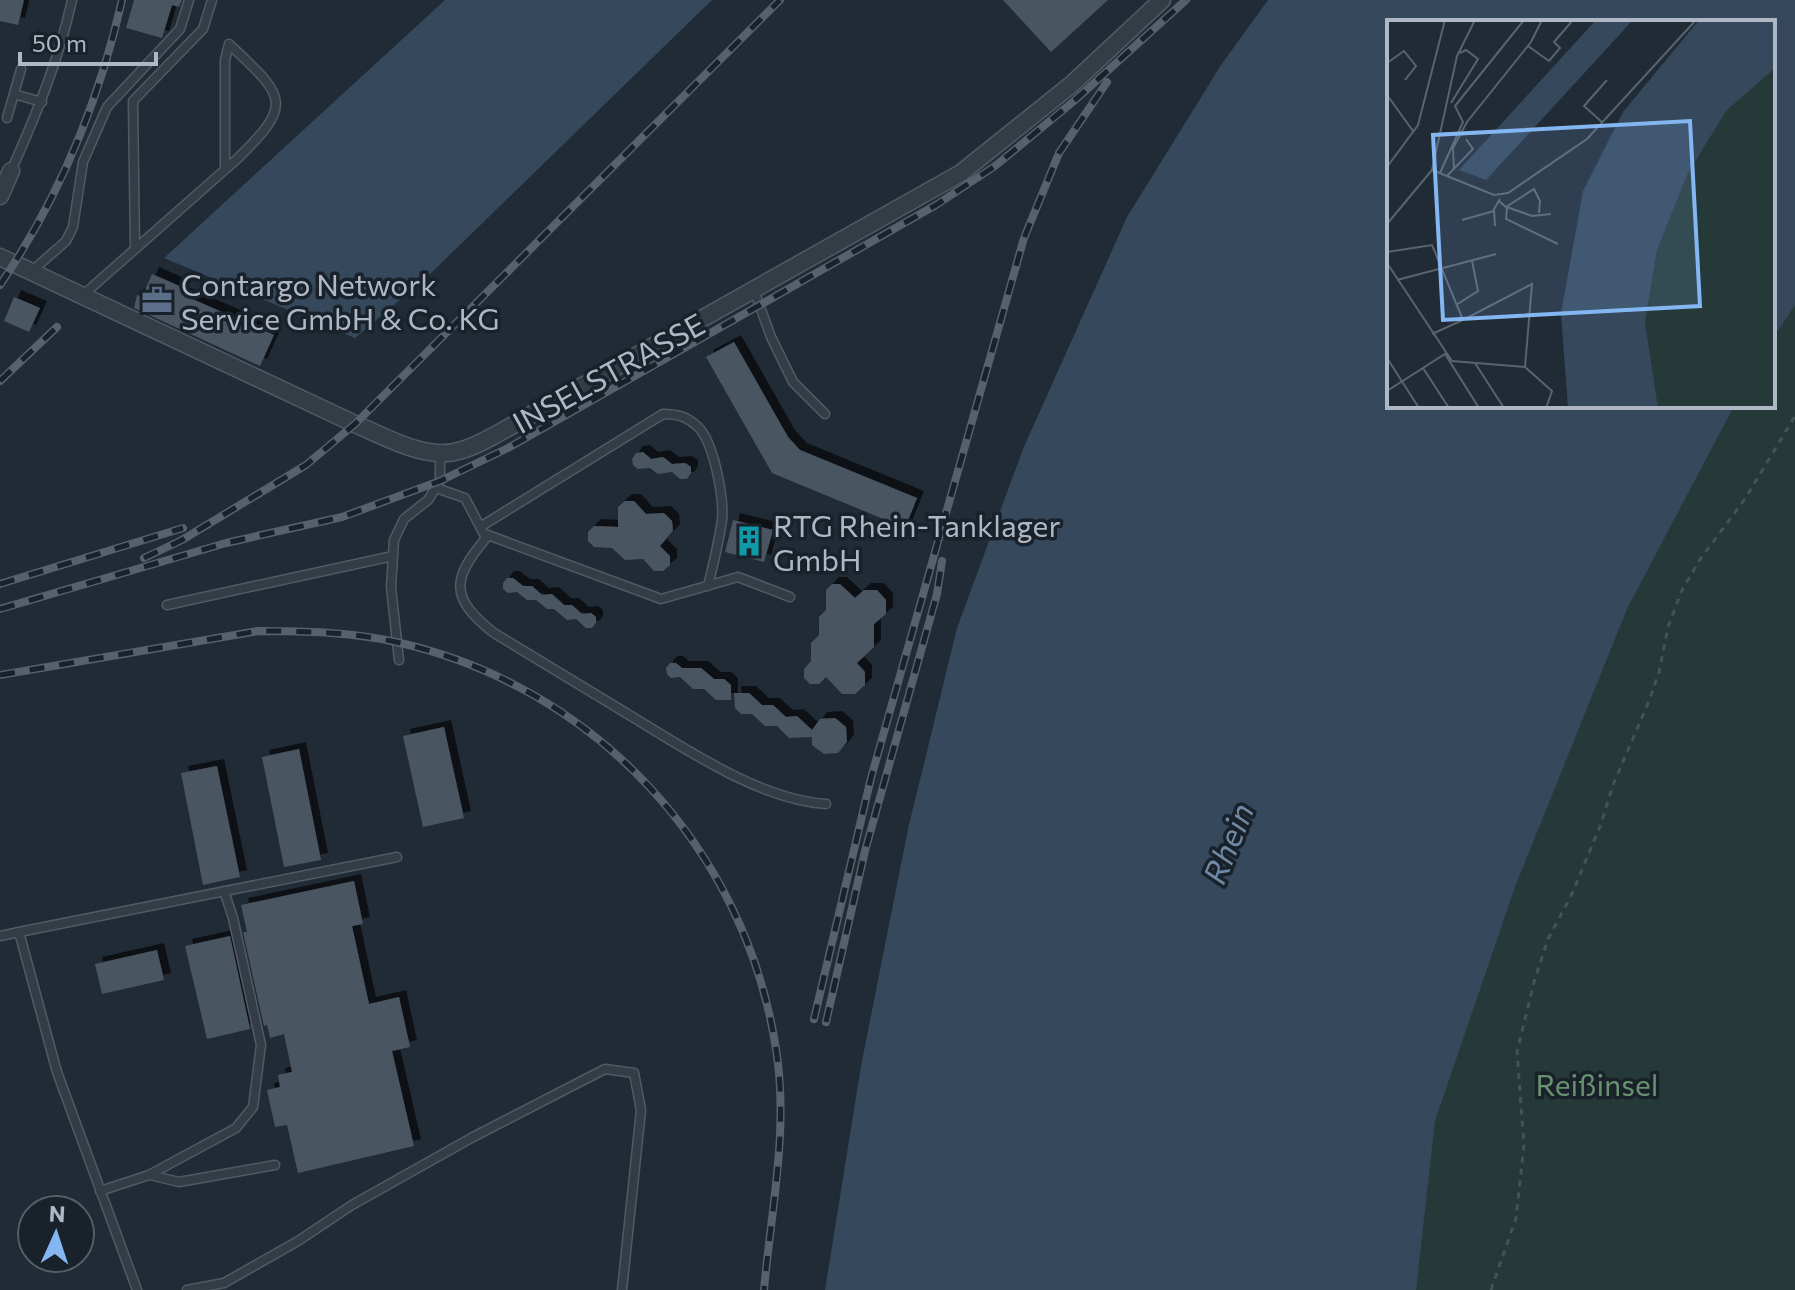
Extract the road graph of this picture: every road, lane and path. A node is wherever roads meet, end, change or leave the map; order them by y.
1 (72, 0) edge
2 (189, 0) edge
3 (212, 0) edge
4 (1162, 0) edge
5 (21, 69) dead end
6 (14, 94) junction
7 (42, 102) junction
8 (7, 118) dead end
9 (225, 169) junction
10 (11, 171) joint
11 (0, 196) edge
12 (135, 248) junction
13 (0, 257) edge
14 (32, 271) junction
15 (754, 290) junction
16 (82, 295) junction
17 (825, 414) dead end
18 (1795, 416) edge
19 (440, 454) junction
20 (436, 488) junction
21 (482, 530) junction
22 (393, 556) junction
23 (708, 586) junction
24 (790, 597) dead end
25 (167, 605) dead end
26 (399, 660) dead end
27 (826, 804) dead end
28 (397, 857) dead end
29 (224, 891) junction
30 (19, 932) junction
31 (0, 936) edge
32 (275, 1165) dead end
33 (149, 1175) junction
34 (100, 1191) junction
35 (137, 1290) edge
36 (187, 1290) edge
37 (622, 1290) edge
38 (1491, 1290) edge

1 - 7 lane
2 - 14 lane
3 - 12 lane
4 - 15 street, INSELSTRASSE
5 - 6 lane
6 - 7 lane
6 - 8 lane
7 - 10 lane
9 - 9 lane
9 - 12 lane
10 - 11 street
12 - 16 lane
13 - 14 street
14 - 16 street
15 - 17 lane
15 - 19 street, INSELSTRASSE
16 - 19 street
18 - 38 path
19 - 20 lane
20 - 21 lane
20 - 22 lane
21 - 23 lane
21 - 23 lane
21 - 27 lane
22 - 25 lane
22 - 26 lane
23 - 24 lane
28 - 29 lane
29 - 30 lane
29 - 33 lane
30 - 31 lane
30 - 34 lane
32 - 33 lane
33 - 34 lane
34 - 35 lane
36 - 37 lane

